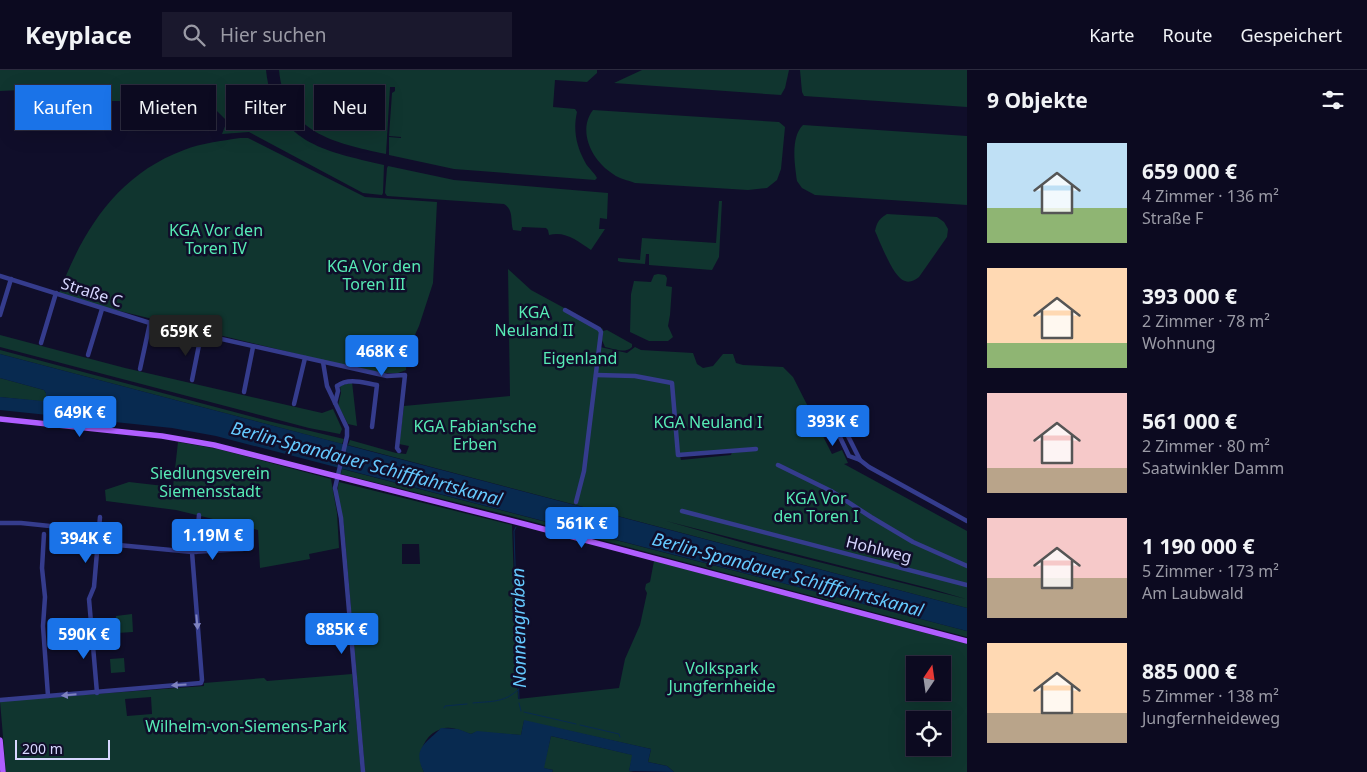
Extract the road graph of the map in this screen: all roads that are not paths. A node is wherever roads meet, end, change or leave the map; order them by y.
1 (0, 276) edge
2 (12, 279) junction
3 (56, 294) junction
4 (102, 309) junction
5 (565, 310) dead end
6 (0, 315) edge
7 (150, 324) junction
8 (201, 335) junction
9 (41, 342) dead end
10 (253, 346) junction
11 (88, 355) dead end
12 (305, 358) junction
13 (323, 362) junction
14 (140, 369) dead end
15 (596, 375) junction
16 (192, 380) dead end
17 (326, 386) junction
18 (337, 386) junction
19 (244, 392) dead end
20 (335, 403) junction
21 (294, 404) dead end
22 (0, 419) edge
23 (840, 420) dead end
24 (372, 427) dead end
25 (845, 429) junction
26 (756, 449) dead end
27 (400, 451) dead end
28 (860, 460) junction
29 (778, 465) dead end
30 (337, 475) junction
31 (576, 502) dead end
32 (682, 512) dead end
33 (199, 515) dead end
34 (100, 517) dead end
35 (967, 521) edge
36 (0, 524) edge
37 (45, 529) junction
38 (98, 531) junction
39 (97, 543) junction
40 (243, 549) dead end
41 (194, 552) junction
42 (967, 566) edge
43 (967, 585) edge
44 (967, 641) edge
45 (97, 692) junction
46 (48, 696) junction
47 (0, 700) edge
48 (0, 740) edge
49 (3, 772) edge
50 (363, 772) edge

1 - 2 street, Straße C
2 - 3 street, Straße C
2 - 6 street
3 - 4 street, Straße C
3 - 9 street
4 - 7 street, Straße C
4 - 11 street
5 - 15 street
7 - 8 street, Straße C
7 - 14 street
8 - 10 street, Straße C
8 - 16 street
10 - 12 street, Straße C
10 - 19 street
12 - 13 street, Straße C
12 - 21 street
13 - 17 street
13 - 27 street, Straße C
15 - 26 street
15 - 31 street
17 - 18 street
17 - 20 street
18 - 20 street
18 - 24 street
20 - 30 street
22 - 30 main road
23 - 25 street
25 - 28 street
25 - 28 street
28 - 35 street
29 - 42 street
30 - 44 main road
30 - 50 street
32 - 43 street, Hohlweg
33 - 41 street
34 - 38 street
36 - 37 street
37 - 38 street
37 - 46 street
38 - 39 street
39 - 41 street
39 - 45 street
40 - 41 street
41 -> 45 street
45 -> 46 street
46 - 47 street
48 - 49 main road

